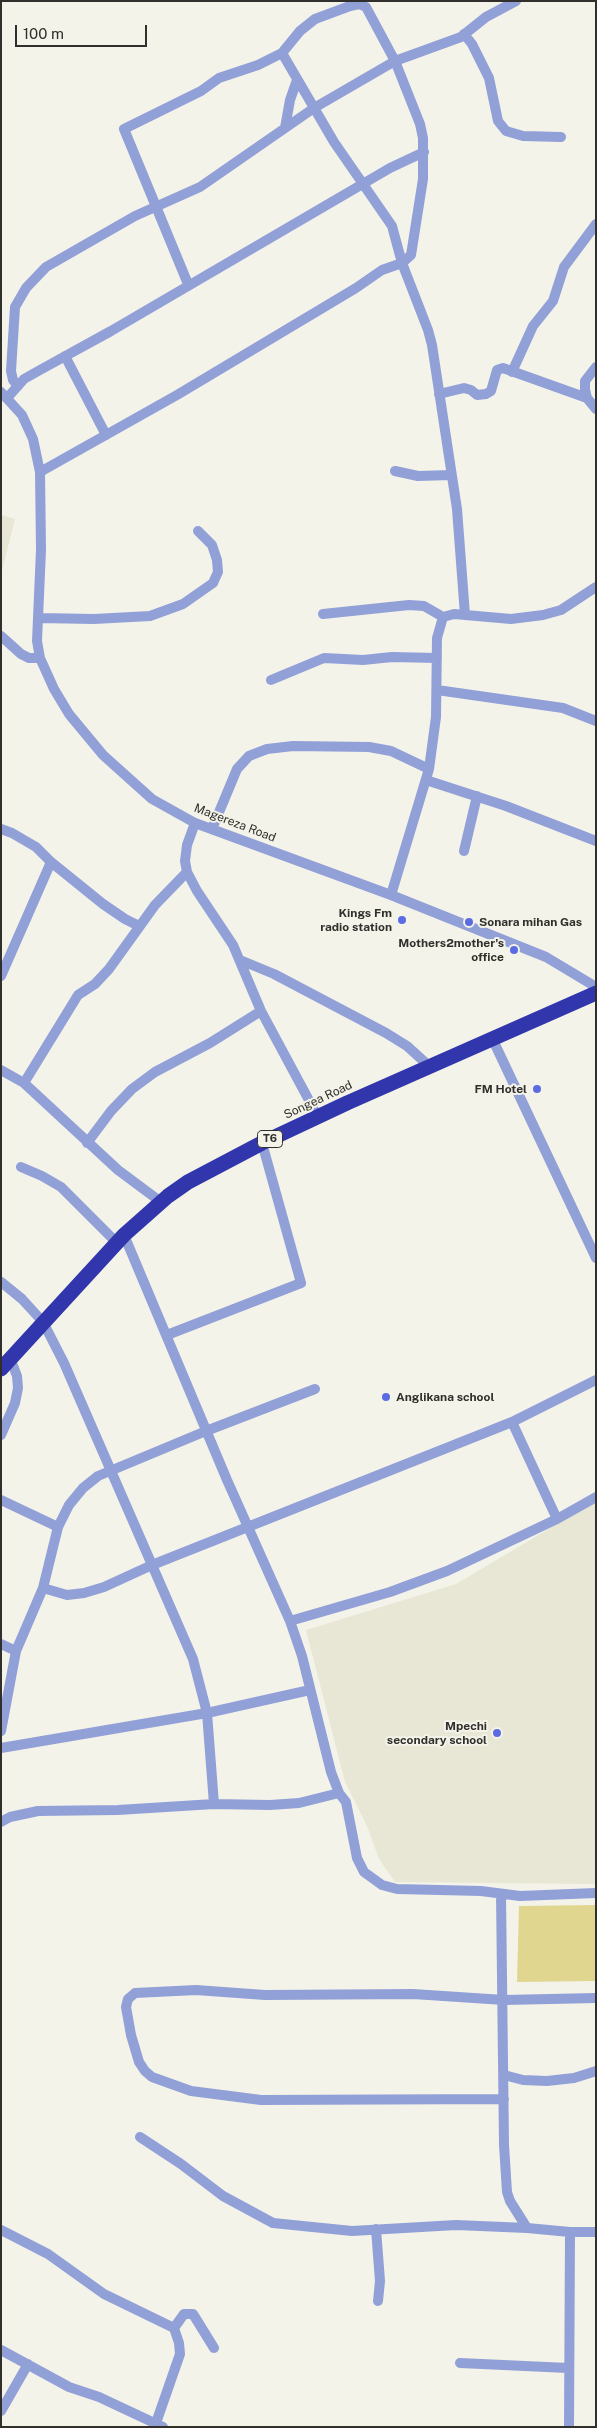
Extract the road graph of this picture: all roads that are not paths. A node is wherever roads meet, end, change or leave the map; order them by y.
1 (516, 1) edge
2 (368, 4) edge
3 (464, 34) junction
4 (282, 53) junction
5 (395, 61) junction
6 (297, 80) junction
7 (314, 108) junction
8 (284, 128) junction
9 (561, 137) dead end
10 (424, 152) junction
11 (365, 184) junction
12 (157, 207) junction
13 (596, 224) edge
14 (402, 263) junction
15 (188, 284) junction
16 (65, 356) junction
17 (596, 367) edge
18 (512, 372) junction
19 (18, 386) junction
20 (4, 394) edge
21 (439, 394) junction
22 (587, 398) junction
23 (596, 409) edge
24 (106, 435) junction
25 (395, 471) dead end
26 (40, 472) junction
27 (452, 474) junction
28 (198, 531) dead end
29 (596, 587) edge
30 (323, 614) dead end
31 (465, 614) junction
32 (443, 617) junction
33 (38, 618) junction
34 (1, 636) edge
35 (40, 658) junction
36 (437, 658) junction
37 (271, 680) dead end
38 (437, 690) junction
39 (596, 721) edge
40 (430, 769) junction
41 (426, 780) junction
42 (477, 796) junction
43 (195, 823) junction
44 (1, 829) edge
45 (212, 829) junction
46 (596, 841) edge
47 (464, 851) dead end
48 (51, 862) junction
49 (187, 872) junction
50 (391, 895) junction
51 (139, 926) junction
52 (240, 960) junction
53 (1, 976) edge
54 (596, 986) edge
55 (596, 993) edge
56 (261, 1011) junction
57 (492, 1038) junction
58 (429, 1066) junction
59 (1, 1070) edge
60 (24, 1083) junction
61 (318, 1117) junction
62 (87, 1143) junction
63 (262, 1143) junction
64 (21, 1167) dead end
65 (161, 1202) junction
66 (121, 1239) junction
67 (596, 1258) edge
68 (1, 1282) edge
69 (43, 1322) junction
70 (167, 1335) junction
71 (6, 1363) edge
72 (596, 1380) edge
73 (315, 1389) dead end
74 (512, 1422) junction
75 (206, 1430) junction
76 (1, 1435) edge
77 (111, 1470) junction
78 (596, 1497) edge
79 (1, 1500) edge
80 (557, 1519) junction
81 (58, 1526) junction
82 (248, 1528) junction
83 (152, 1565) junction
84 (43, 1588) junction
85 (290, 1621) junction
86 (1, 1644) edge
87 (16, 1651) junction
88 (310, 1690) junction
89 (207, 1713) junction
90 (1, 1731) edge
91 (1, 1748) edge
92 (338, 1793) junction
93 (214, 1804) junction
94 (1, 1822) edge
95 (502, 1894) junction
96 (596, 1894) edge
97 (596, 1998) edge
98 (504, 2000) junction
99 (596, 2071) edge
100 (504, 2075) junction
101 (504, 2099) junction
102 (140, 2137) dead end
103 (527, 2228) junction
104 (376, 2229) junction
105 (1, 2230) edge
106 (570, 2232) junction
107 (596, 2232) edge
108 (378, 2301) dead end
109 (174, 2328) junction
110 (214, 2348) dead end
111 (1, 2350) edge
112 (460, 2363) dead end
113 (28, 2364) junction
114 (568, 2368) junction
115 (1, 2411) edge
116 (160, 2425) edge
117 (569, 2427) edge

1 - 3 street
2 - 4 street
2 - 5 street
3 - 5 street
3 - 9 street
4 - 6 street
4 - 12 street
5 - 7 street
5 - 10 street
6 - 7 street
6 - 8 street
7 - 8 street
7 - 11 street
8 - 12 street
10 - 11 street
10 - 14 street
11 - 14 street
11 - 15 street
12 - 15 street
12 - 19 street
13 - 18 street
14 - 21 street
14 - 24 street
15 - 16 street
16 - 19 street
16 - 24 street
17 - 22 street
18 - 21 street
18 - 22 street
19 - 20 street
20 - 26 street, Magereza Road
21 - 27 street
22 - 23 street
24 - 26 street
25 - 27 street
26 - 33 street, Magereza Road
27 - 31 street
28 - 33 street
29 - 31 street
30 - 32 street
31 - 32 street
32 - 36 street
33 - 35 street, Magereza Road
34 - 35 street
35 - 43 street, Magereza Road
36 - 37 street
36 - 38 street
38 - 39 street
38 - 40 street
40 - 41 street
40 - 45 street
41 - 42 street
41 - 50 street
42 - 46 street
42 - 47 street
43 - 45 street, Magereza Road
43 - 49 street
44 - 48 street
45 - 50 street, Magereza Road
48 - 51 street
48 - 53 street
49 - 51 street
49 - 52 street
50 - 54 street, Magereza Road
51 - 60 street
52 - 56 street
52 - 58 street
55 - 57 highway, Songea Road / T6
56 - 61 street
56 - 62 street
57 - 58 highway, Songea Road / T6
57 - 67 street
58 - 61 highway, Songea Road / T6
59 - 60 street
60 - 62 street
61 - 63 highway, Songea Road / T6
62 - 65 street
63 - 65 highway, Songea Road / T6
63 - 70 street
64 - 66 street
65 - 66 highway, Songea Road / T6
66 - 69 highway, Songea Road / T6
66 - 70 street
68 - 69 street
69 - 71 highway, Songea Road / T6
69 - 77 street
70 - 75 street
71 - 76 street
72 - 74 street
73 - 75 street
74 - 80 street
74 - 82 street
75 - 77 street
75 - 82 street
77 - 81 street
77 - 83 street
78 - 80 street
79 - 81 street
80 - 85 street
81 - 84 street
82 - 83 street
82 - 85 street
83 - 84 street
83 - 89 street
84 - 87 street
85 - 88 street
86 - 87 street
87 - 90 street
88 - 89 street
88 - 92 street
89 - 91 street
89 - 93 street
92 - 93 street
92 - 95 street
93 - 94 street
95 - 96 street
95 - 98 street
97 - 98 street
98 - 100 street
98 - 101 street
99 - 100 street
100 - 101 street
101 - 103 street
102 - 104 street
103 - 104 street
103 - 106 street
104 - 108 street
105 - 109 street
106 - 107 street
106 - 114 street
109 - 110 street
109 - 116 street
111 - 113 street
112 - 114 street
113 - 115 street
113 - 116 street
114 - 117 street

